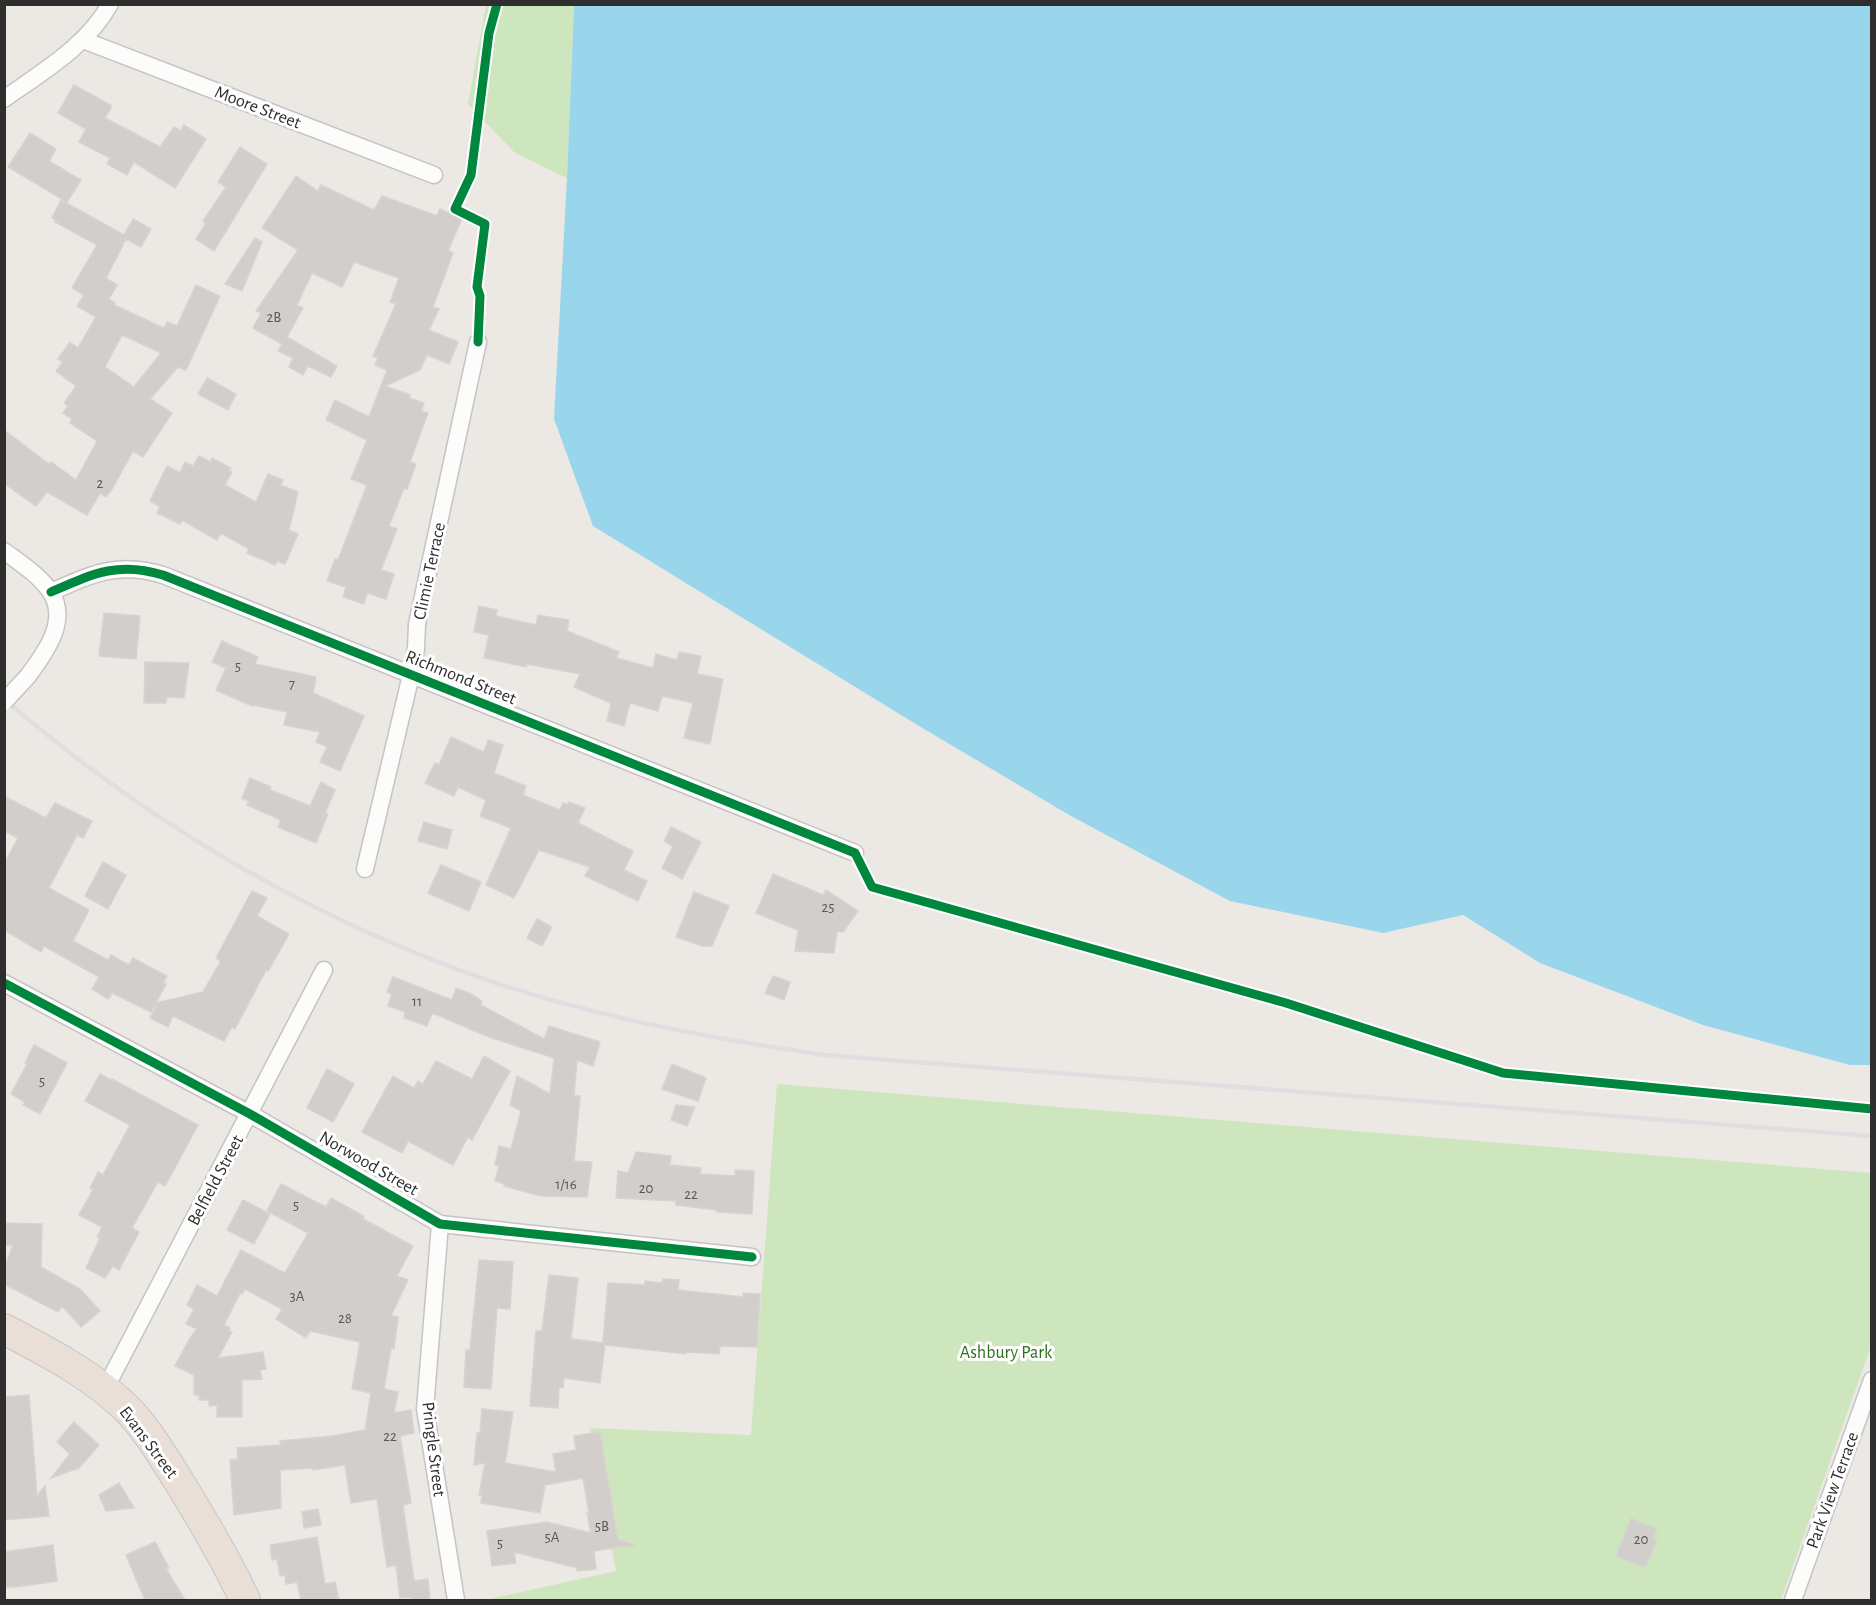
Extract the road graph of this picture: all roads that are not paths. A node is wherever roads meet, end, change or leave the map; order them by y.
1 (110, 4) edge
2 (83, 40) junction
3 (4, 99) edge
4 (434, 176) dead end
5 (478, 342) dead end
6 (4, 551) edge
7 (51, 592) junction
8 (411, 675) junction
9 (4, 702) edge
10 (855, 853) dead end
11 (365, 869) dead end
12 (324, 970) dead end
13 (4, 983) edge
14 (250, 1114) junction
15 (440, 1224) junction
16 (752, 1257) dead end
17 (4, 1329) edge
18 (1872, 1380) edge
19 (105, 1389) junction
20 (245, 1600) edge
21 (456, 1600) edge
22 (1793, 1600) edge

1 - 2 street
2 - 3 street
2 - 4 street, Moore Street
5 - 8 street, Climie Terrace
6 - 7 street
7 - 8 street, Richmond Street
7 - 9 street, bridge
8 - 10 street, Richmond Street
8 - 11 street, Climie Terrace
12 - 14 street, Belfield Street
13 - 14 street, Norwood Street
14 - 15 street, Norwood Street
14 - 19 street, Belfield Street
15 - 16 street, Norwood Street
15 - 21 street, Pringle Street
17 - 19 highway, Evans Street
18 - 22 street, Park View Terrace
19 - 20 highway, Evans Street

